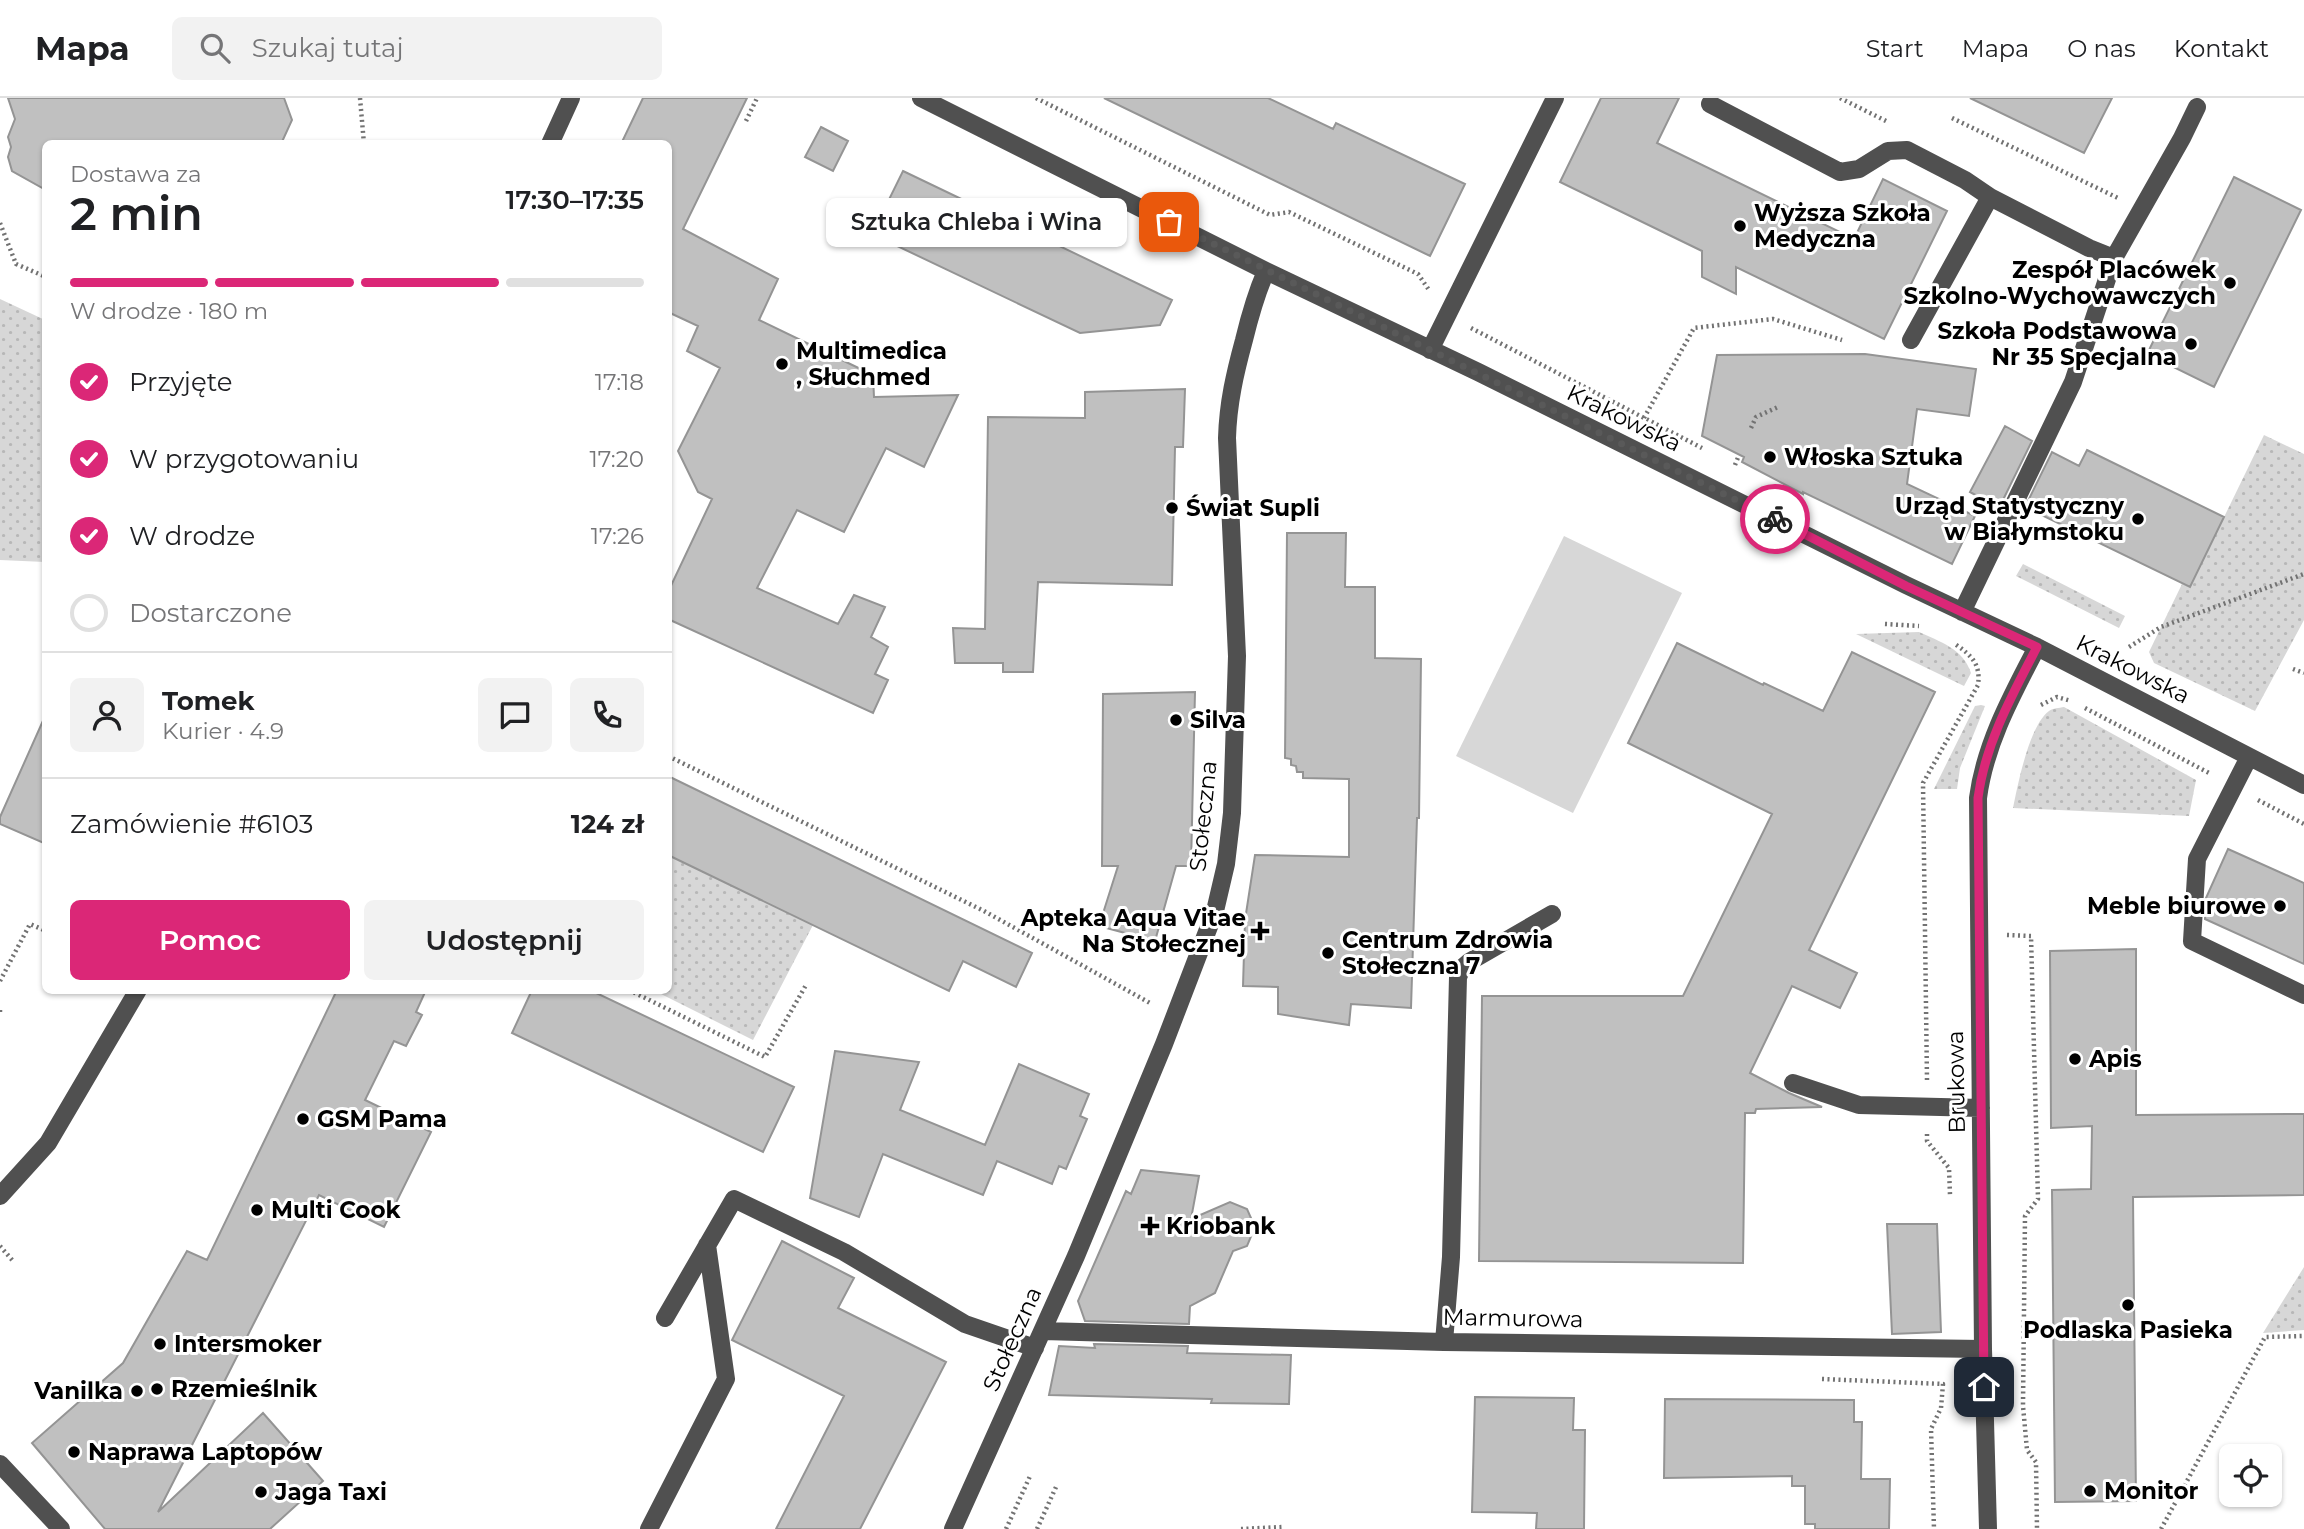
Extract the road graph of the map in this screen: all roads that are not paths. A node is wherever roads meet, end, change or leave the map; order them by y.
1 (572, 98) edge
2 (921, 98) edge
3 (1555, 98) edge
4 (1710, 104) dead end
5 (2197, 107) dead end
6 (552, 140) edge
7 (1990, 197) junction
8 (2114, 258) junction
9 (1266, 271) junction
10 (1912, 340) dead end
11 (1430, 350) junction
12 (1962, 612) junction
13 (2037, 647) junction
14 (2249, 757) junction
15 (2304, 785) edge
16 (1552, 914) dead end
17 (136, 994) edge
18 (2304, 995) edge
19 (1793, 1083) dead end
20 (1981, 1108) junction
21 (0, 1196) edge
22 (707, 1245) junction
23 (665, 1318) dead end
24 (1043, 1331) junction
25 (1444, 1342) junction
26 (1035, 1348) junction
27 (1983, 1349) junction
28 (0, 1464) edge
29 (61, 1529) edge
30 (649, 1529) edge
31 (953, 1529) edge
32 (1988, 1529) edge

1 - 6 street
2 - 9 street, Krakowska
3 - 11 street
4 - 7 street
5 - 8 street
7 - 8 street
7 - 10 street
8 - 12 street
9 - 11 street, Krakowska
9 - 24 street, Stołeczna
11 - 12 street, Krakowska
12 - 13 street, Krakowska
13 - 14 street, Krakowska
13 - 20 street, Brukowa
14 - 15 street, Krakowska
14 - 18 street
16 - 25 street
17 - 21 street
19 - 20 street
20 - 27 street, Brukowa
22 - 23 street
22 - 26 street
22 - 30 street
24 - 25 street, Marmurowa
24 - 26 street, Stołeczna
25 - 27 street, Marmurowa
26 - 31 street, Stołeczna
27 - 32 street, Brukowa
28 - 29 street

